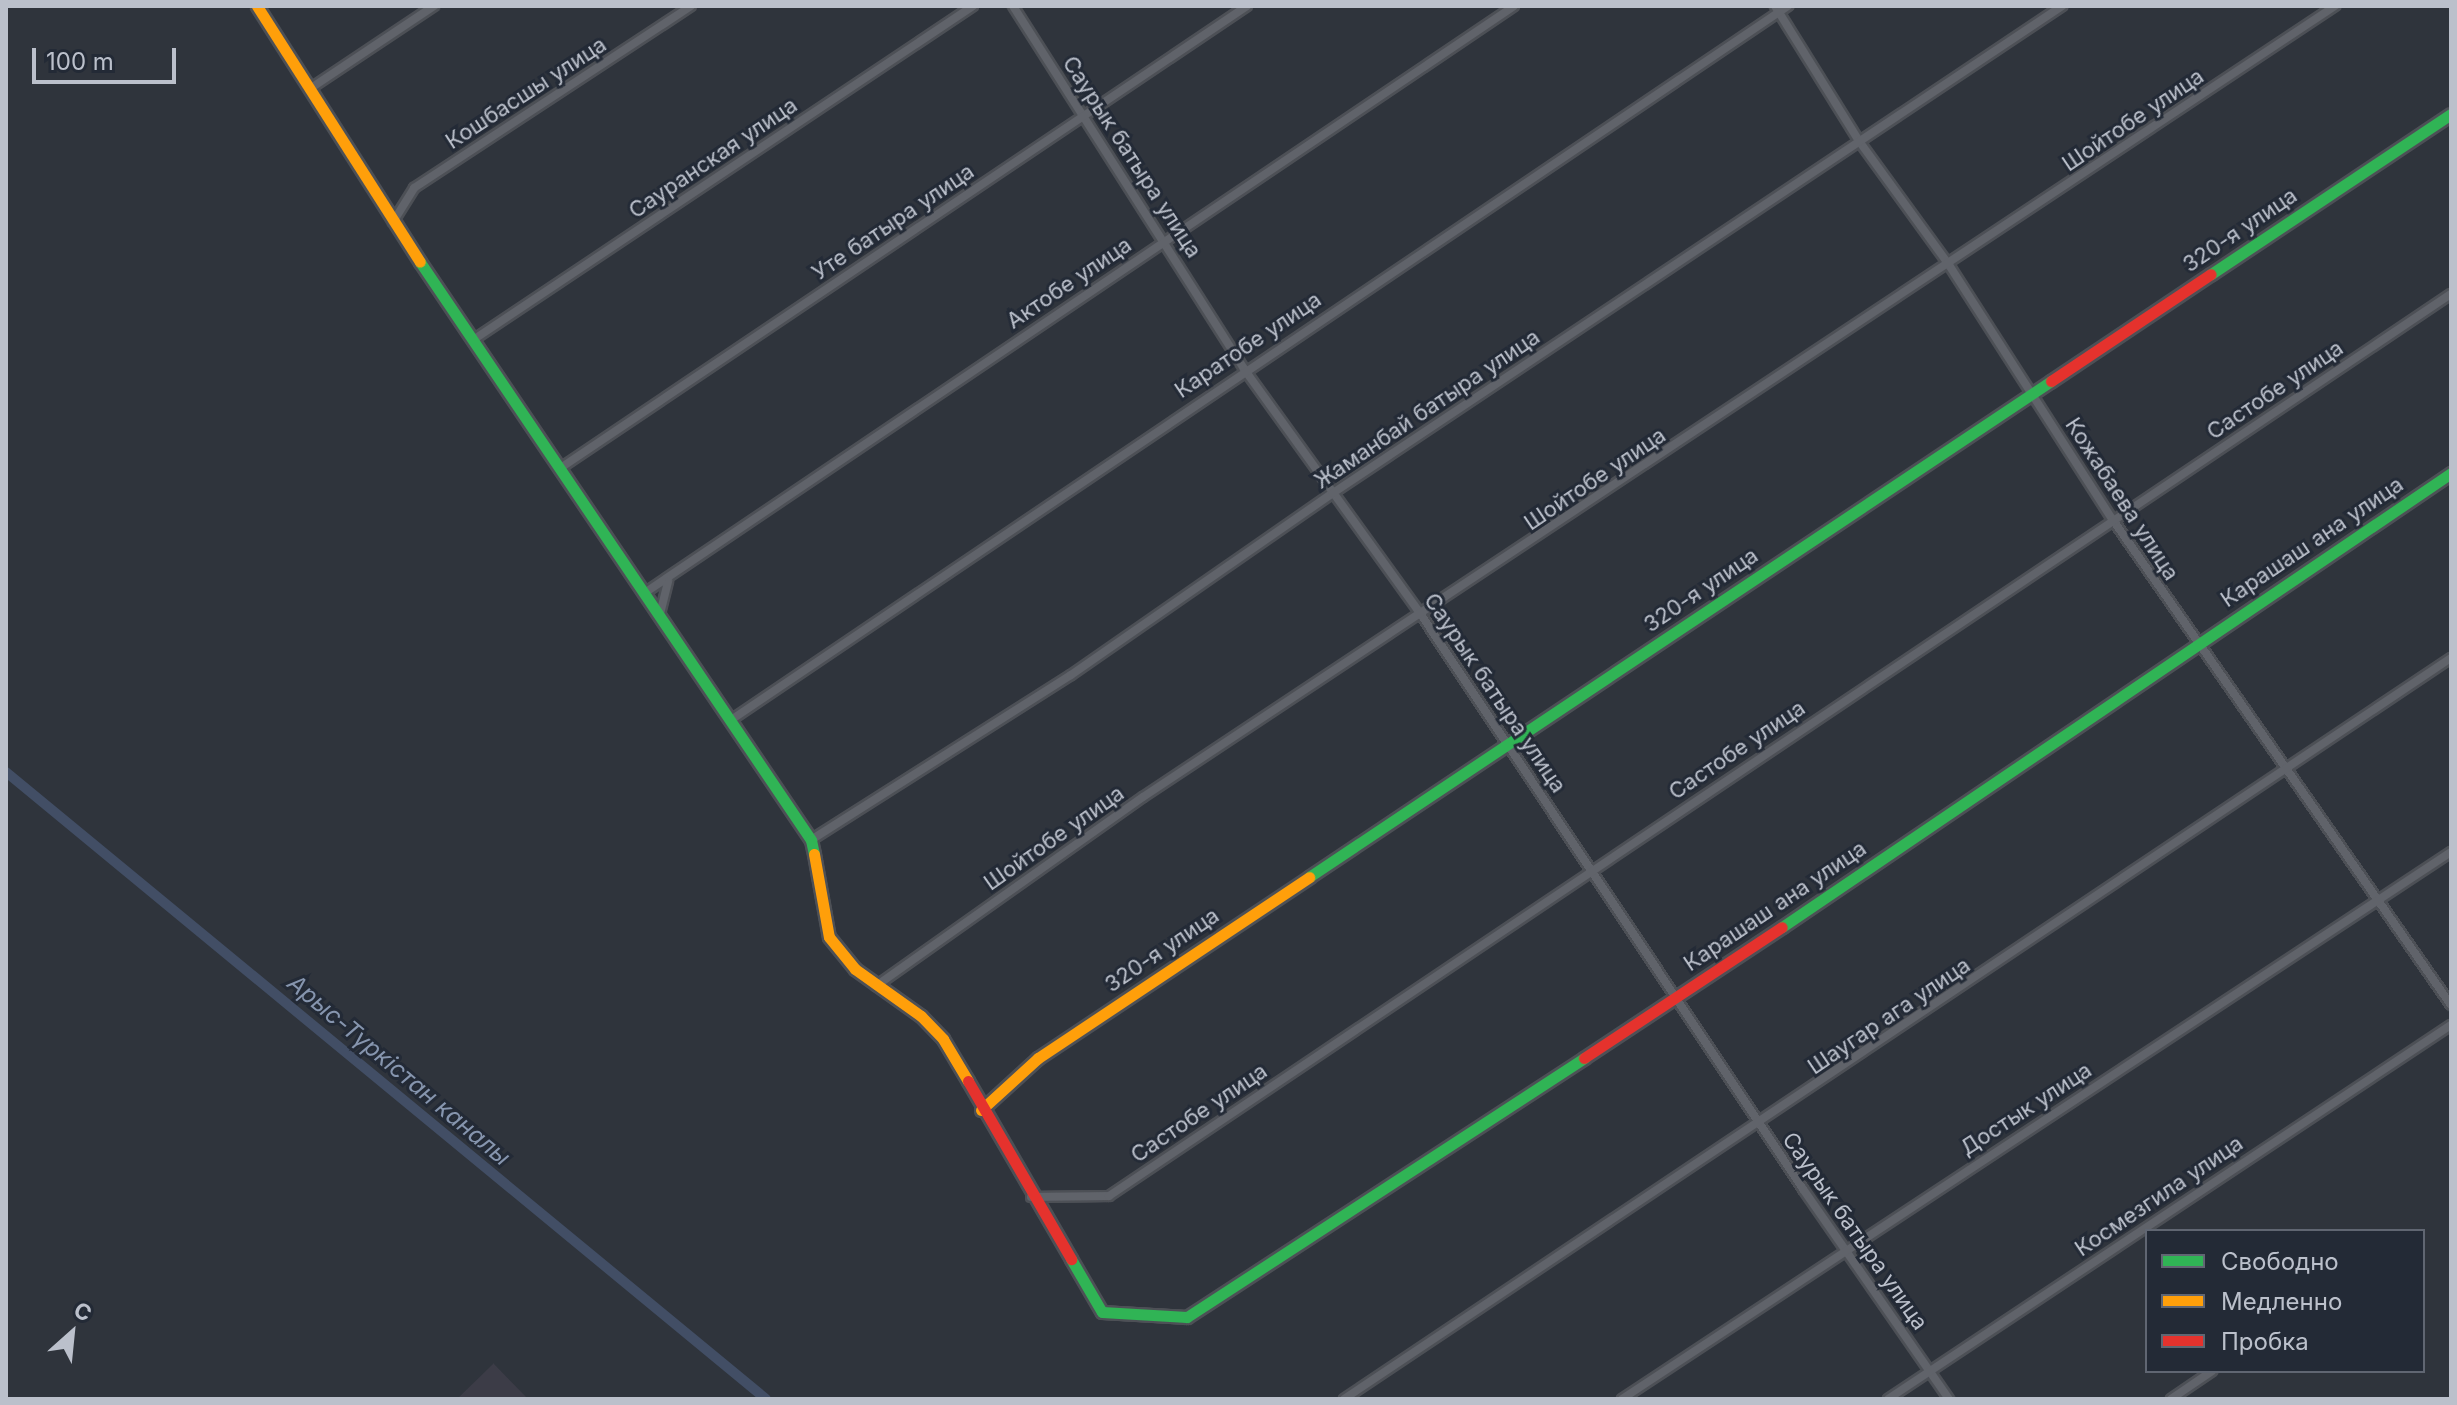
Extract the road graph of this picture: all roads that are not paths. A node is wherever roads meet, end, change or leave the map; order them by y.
1 (257, 6) edge
2 (434, 6) edge
3 (691, 6) edge
4 (973, 6) edge
5 (1013, 6) edge
6 (1247, 6) edge
7 (1514, 6) edge
8 (1788, 6) edge
9 (2062, 6) edge
10 (2335, 6) edge
11 (1777, 9) edge
12 (311, 88) junction
13 (2451, 114) edge
14 (1083, 118) junction
15 (1859, 141) junction
16 (393, 222) junction
17 (1166, 239) junction
18 (1949, 265) junction
19 (2451, 294) edge
20 (473, 340) junction
21 (1244, 369) junction
22 (2031, 393) junction
23 (559, 469) junction
24 (2451, 473) edge
25 (1333, 493) junction
26 (2113, 520) junction
27 (668, 581) junction
28 (646, 592) junction
29 (660, 614) junction
30 (1422, 616) junction
31 (2197, 643) junction
32 (2451, 658) edge
33 (731, 720) junction
34 (1509, 744) junction
35 (2285, 769) junction
36 (811, 840) junction
37 (2451, 852) edge
38 (1590, 870) junction
39 (2378, 902) junction
40 (876, 986) junction
41 (1675, 999) junction
42 (2451, 1005) edge
43 (2451, 1025) edge
44 (981, 1110) junction
45 (1760, 1125) junction
46 (1031, 1197) junction
47 (1845, 1248) junction
48 (1929, 1370) junction
49 (2209, 1373) edge
50 (1344, 1399) edge
51 (1622, 1399) edge
52 (1888, 1399) edge
53 (1949, 1399) edge
54 (2171, 1399) edge

1 - 12 street
2 - 12 street
3 - 16 street, Кошбасшы улица
4 - 20 street, Сауранская улица
5 - 14 street, Саурык батыра улица
6 - 14 street, Уте батыра улица
7 - 17 street, Актобе улица
8 - 11 street, Каратобе улица
9 - 15 street, Жаманбай батыра улица
10 - 18 street, Шойтобе улица
11 - 15 street, Кожабаева улица
11 - 21 street, Каратобе улица
12 - 16 street
13 - 22 street, 320-я улица
14 - 17 street, Саурык батыра улица
14 - 23 street, Уте батыра улица
15 - 18 street, Кожабаева улица
15 - 25 street, Жаманбай батыра улица
16 - 20 street
17 - 21 street, Саурык батыра улица
17 - 27 street, Актобе улица
18 - 22 street, Кожабаева улица
18 - 30 street, Шойтобе улица
19 - 26 street, Састобе улица
20 - 23 street
21 - 25 street, Саурык батыра улица
21 - 33 street, Каратобе улица
22 - 26 street, Кожабаева улица
22 - 34 street, 320-я улица
23 - 28 street
24 - 31 street, Карашаш ана улица
25 - 30 street, Саурык батыра улица
25 - 36 street, Жаманбай батыра улица
26 - 31 street, Кожабаева улица
26 - 38 street, Састобе улица
27 - 28 street, Актобе улица
27 - 29 street
28 - 29 street
29 - 33 street
30 - 34 street, Саурык батыра улица
30 - 40 street, Шойтобе улица
31 - 35 street, Кожабаева улица
31 - 41 street, Карашаш ана улица
32 - 35 street, Шаугар ага улица
33 - 36 street
34 - 38 street, Саурык батыра улица
34 - 44 street, 320-я улица
35 - 39 street, Кожабаева улица
35 - 45 street, Шаугар ага улица
36 - 40 street
37 - 39 street, Достык улица
38 - 41 street, Саурык батыра улица
38 - 46 street, Састобе улица
39 - 42 street, Кожабаева улица
39 - 47 street, Достык улица
40 - 44 street
41 - 45 street, Саурык батыра улица
41 - 46 street, Карашаш ана улица
43 - 48 street, Космезгила улица
44 - 46 street
45 - 47 street, Саурык батыра улица
45 - 50 street, Шаугар ага улица
47 - 48 street, Саурык батыра улица
47 - 51 street, Достык улица
48 - 52 street, Космезгила улица
48 - 53 street, Саурык батыра улица
49 - 54 street

